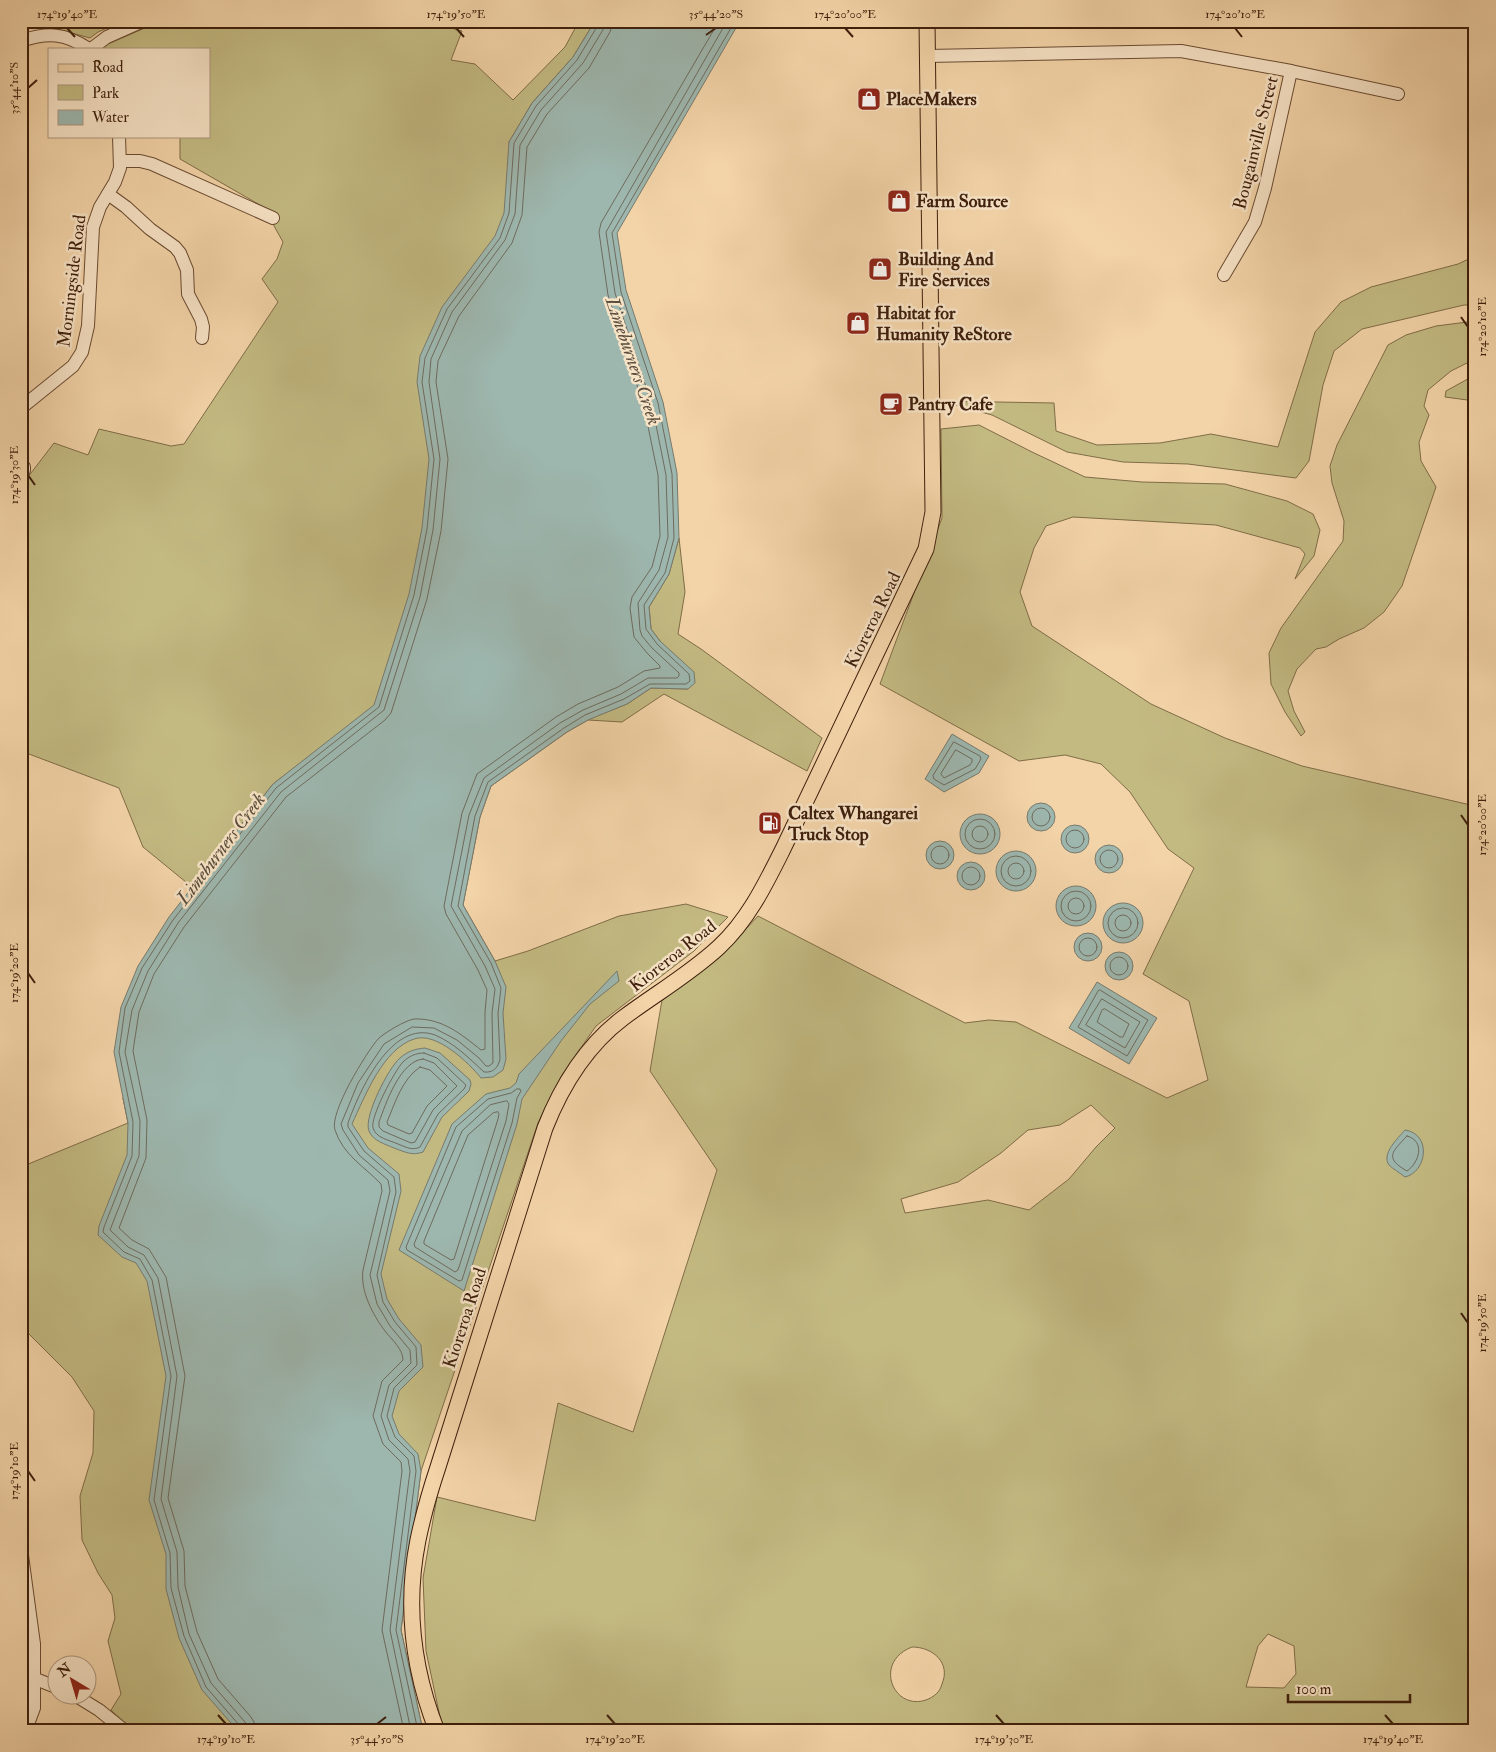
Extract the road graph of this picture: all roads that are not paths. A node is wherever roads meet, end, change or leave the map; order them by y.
1 (143, 21) edge
2 (927, 21) edge
3 (21, 41) edge
4 (88, 48) edge
5 (92, 48) edge
6 (927, 56) junction
7 (1291, 71) junction
8 (1398, 94) dead end
9 (119, 138) edge
10 (121, 161) junction
11 (108, 194) junction
12 (274, 218) dead end
13 (1224, 275) dead end
14 (202, 338) dead end
15 (21, 408) edge
16 (21, 464) edge
17 (21, 471) edge
18 (21, 1548) edge
19 (21, 1673) edge
20 (35, 1678) junction
21 (48, 1684) edge
22 (89, 1704) edge
23 (27, 1731) edge
24 (125, 1731) edge
25 (437, 1731) edge

1 - 5 street
2 - 6 main road, Kioreroa Road
3 - 4 street
6 - 7 street
6 - 25 main road, Kioreroa Road
7 - 8 street
7 - 13 street, Bougainville Street
9 - 10 street, Morningside Road
10 - 11 street, Morningside Road
10 - 12 street
11 - 14 street
11 - 15 street, Morningside Road
16 - 17 street
18 - 20 street
19 - 20 street
20 - 21 street
20 - 23 street
22 - 24 street

